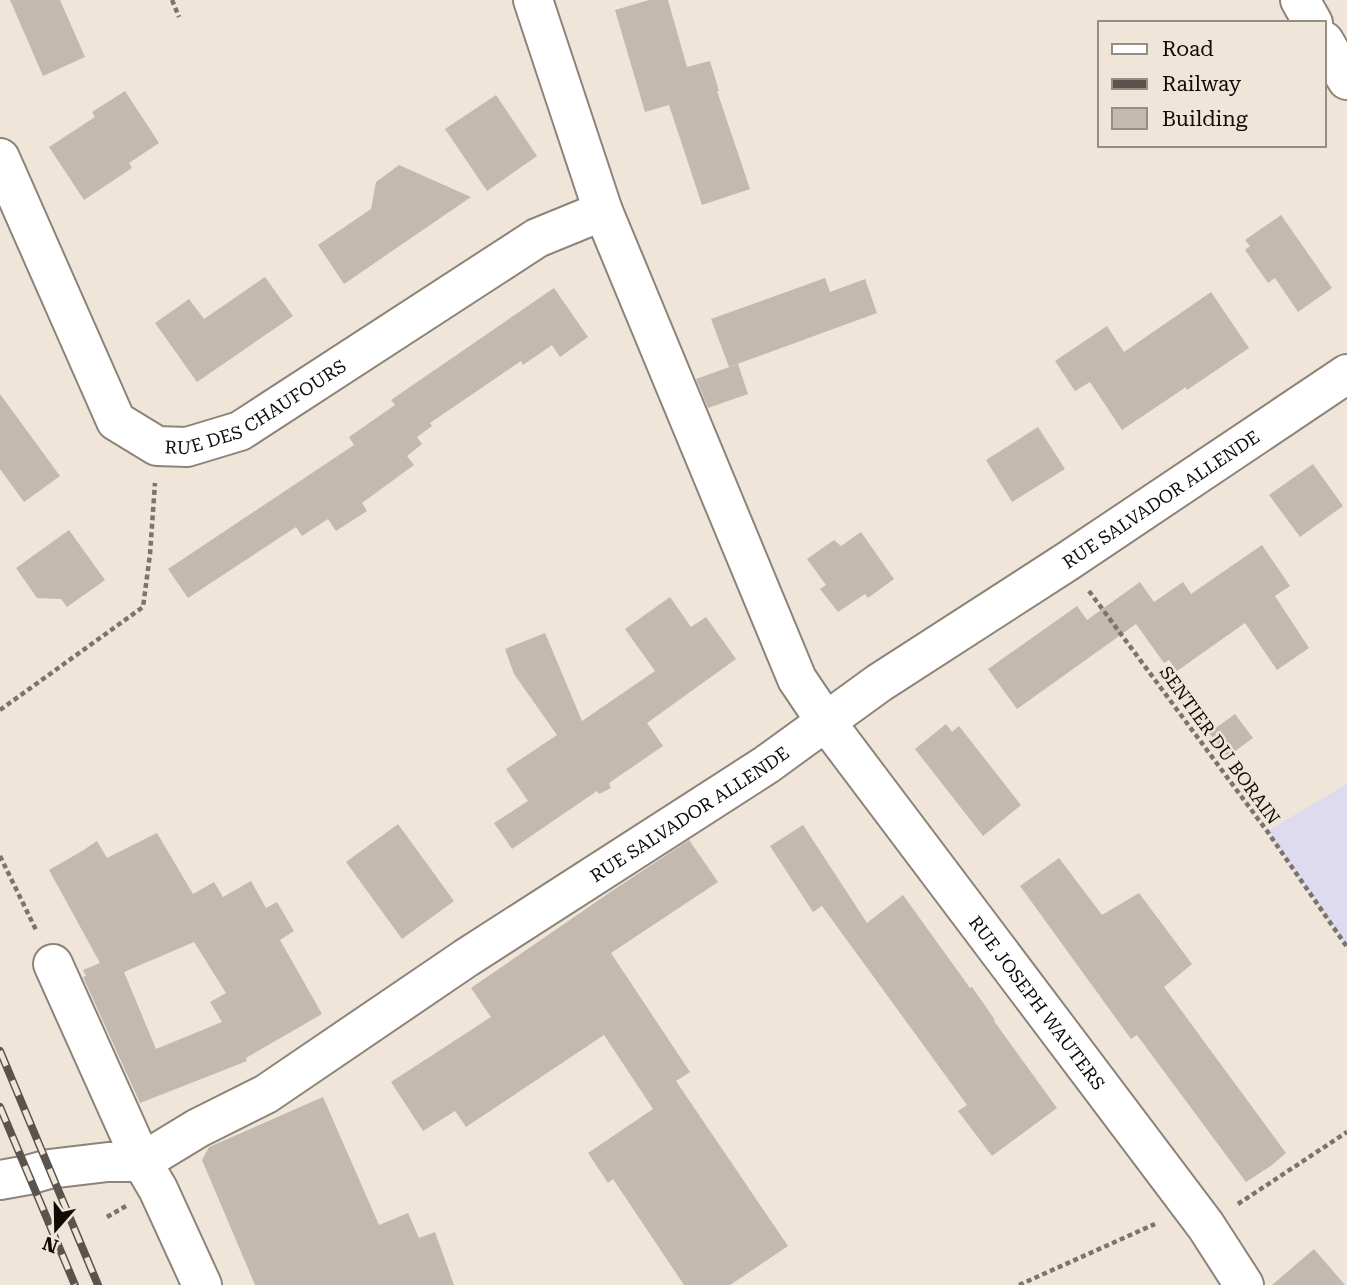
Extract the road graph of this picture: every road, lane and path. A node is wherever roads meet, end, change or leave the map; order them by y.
1 (172, 0) edge
2 (533, 0) edge
3 (1300, 0) edge
4 (179, 16) dead end
5 (1312, 21) edge
6 (1326, 44) edge
7 (1347, 80) edge
8 (0, 158) edge
9 (603, 211) junction
10 (1347, 374) edge
11 (157, 446) junction
12 (1068, 561) junction
13 (0, 709) edge
14 (826, 722) junction
15 (0, 856) edge
16 (1347, 947) edge
17 (53, 964) joint
18 (1347, 1132) edge
19 (142, 1162) junction
20 (0, 1180) edge
21 (1199, 1217) junction
22 (202, 1285) edge
23 (1019, 1285) edge
24 (1244, 1285) edge

1 - 4 path
2 - 9 street
3 - 5 street
6 - 7 street
8 - 11 street, RUE DES CHAUFOURS
9 - 11 street, RUE DES CHAUFOURS
9 - 14 street
10 - 12 street, RUE SALVADOR ALLENDE
11 - 13 path
12 - 14 street, RUE SALVADOR ALLENDE
12 - 16 path, SENTIER DU BORAIN
14 - 19 street, RUE SALVADOR ALLENDE
14 - 21 street, RUE JOSEPH WAUTERS
15 - 17 path
17 - 19 street
18 - 21 path
19 - 20 street
19 - 22 street
21 - 23 path
21 - 24 street, RUE JOSEPH WAUTERS

